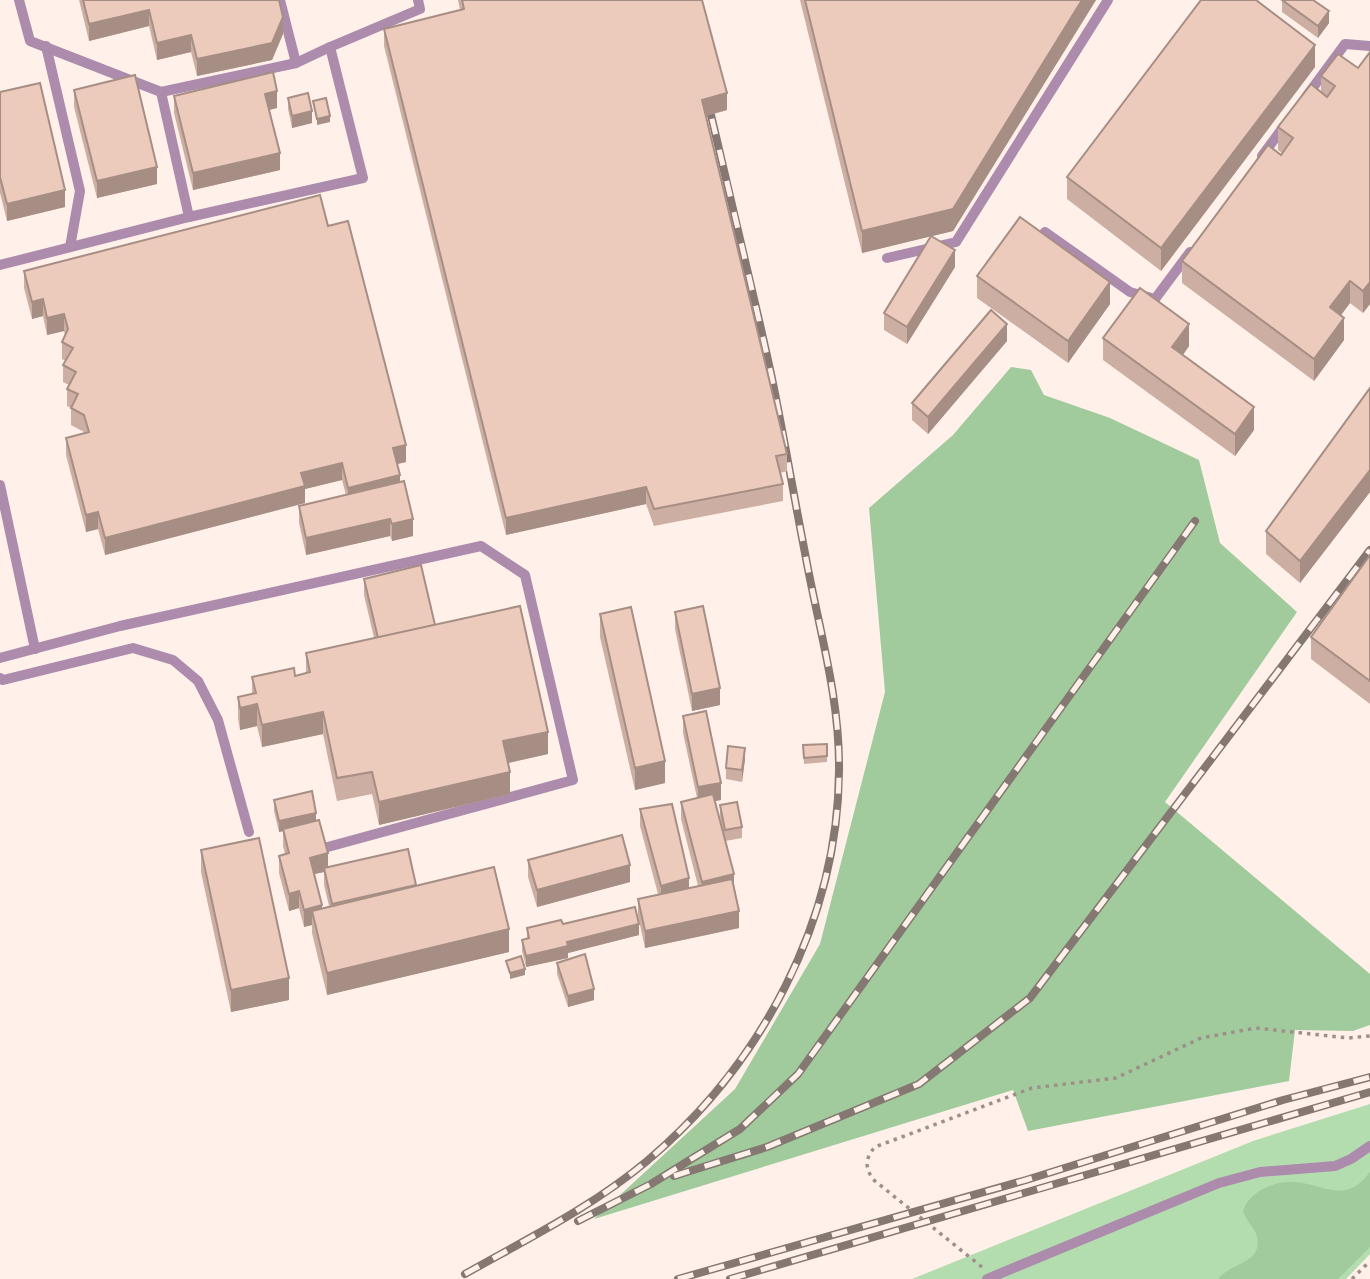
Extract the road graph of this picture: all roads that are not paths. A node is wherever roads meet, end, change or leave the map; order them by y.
1 (19, 0) edge
2 (280, 0) edge
3 (418, 0) edge
4 (1108, 0) edge
5 (46, 46) junction
6 (1370, 46) edge
7 (330, 47) junction
8 (296, 63) junction
9 (161, 92) junction
10 (1296, 111) edge
11 (1287, 122) edge
12 (1254, 166) edge
13 (189, 217) junction
14 (1045, 232) edge
15 (1196, 244) edge
16 (70, 247) junction
17 (887, 258) dead end
18 (0, 265) edge
19 (0, 485) edge
20 (35, 649) junction
21 (0, 658) edge
22 (0, 678) edge
23 (249, 832) dead end
24 (324, 848) edge
25 (1370, 1146) edge
26 (990, 1277) edge

1 - 5 lane
2 - 8 lane
3 - 7 lane
4 - 17 lane
5 - 9 lane
5 - 16 lane
6 - 10 lane
7 - 8 lane
7 - 13 lane
8 - 9 lane
9 - 13 lane
11 - 12 lane
13 - 16 lane
14 - 15 lane
16 - 18 lane
19 - 20 lane
20 - 21 lane
20 - 24 lane
22 - 23 lane
25 - 26 lane

